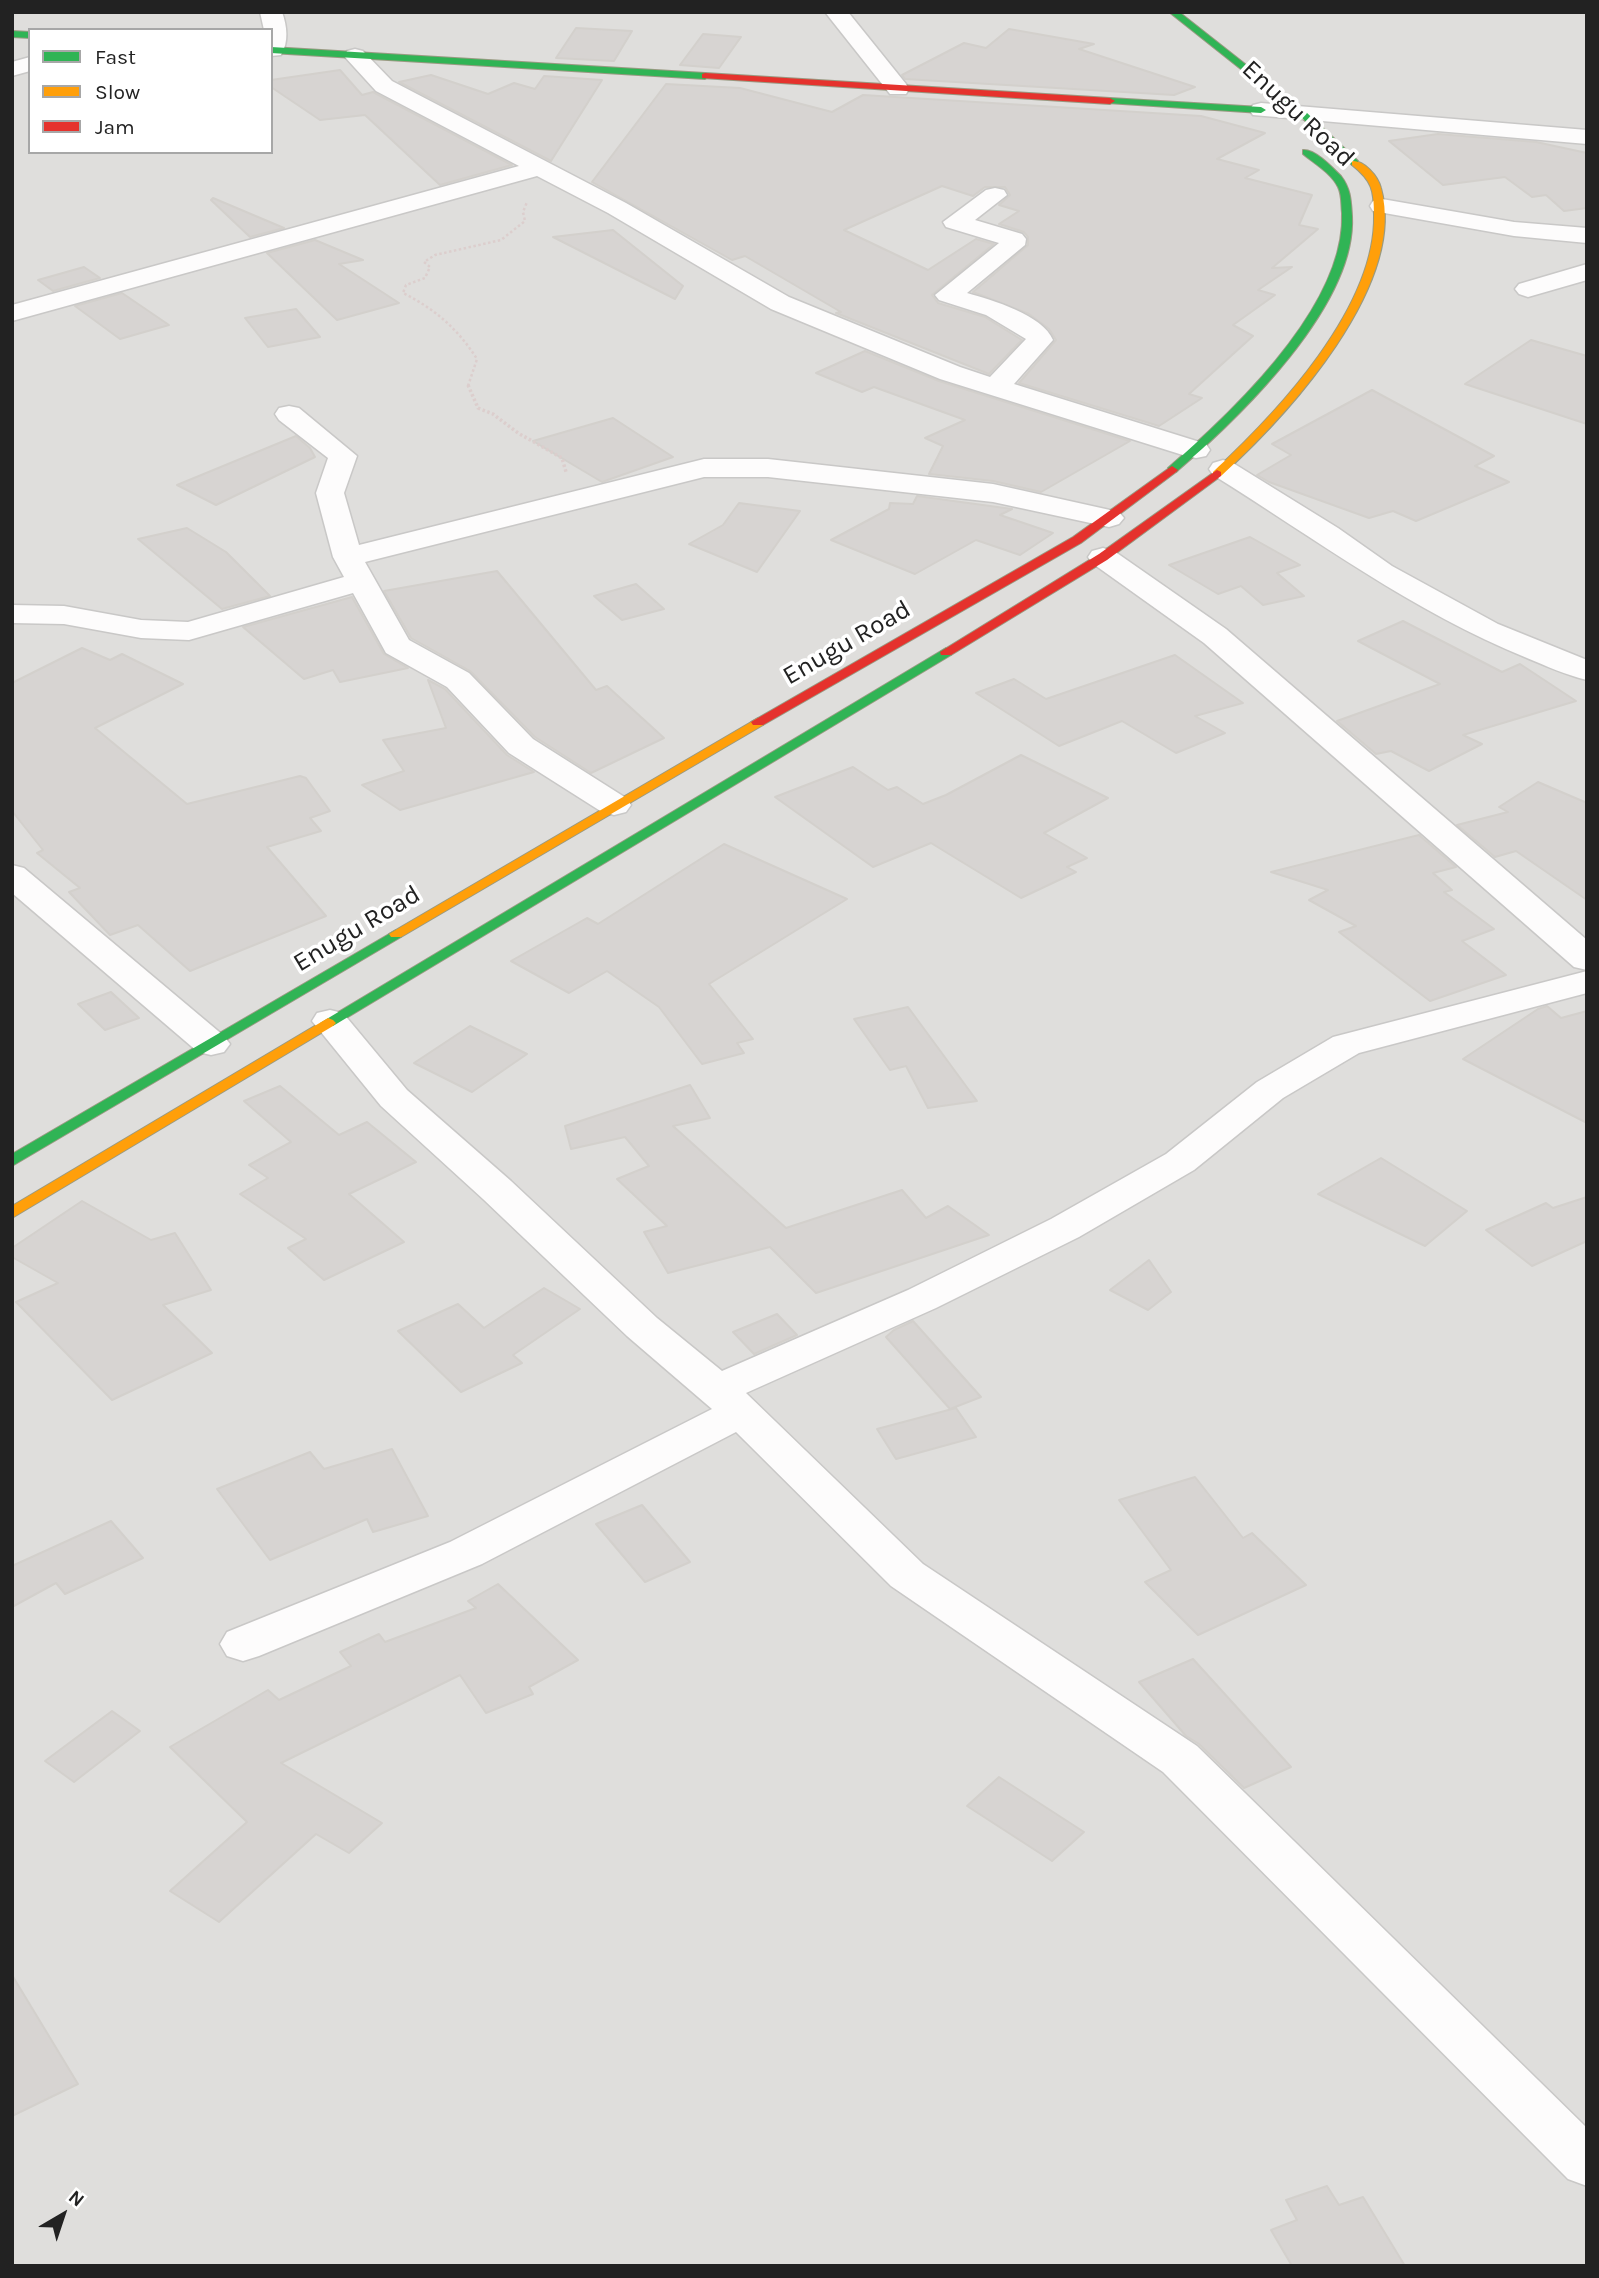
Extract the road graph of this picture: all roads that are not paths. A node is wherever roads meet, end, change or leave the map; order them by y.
1 (271, 12) edge
2 (836, 12) edge
3 (1173, 12) edge
4 (273, 44) edge
5 (273, 50) edge
6 (355, 56) junction
7 (898, 89) junction
8 (1242, 94) dead end
9 (1261, 110) junction
10 (1303, 114) junction
11 (1587, 137) edge
12 (538, 168) junction
13 (995, 195) dead end
14 (1382, 206) junction
15 (1587, 236) edge
16 (1587, 272) edge
17 (1528, 289) dead end
18 (12, 313) edge
19 (996, 387) junction
20 (289, 414) dead end
21 (1196, 450) junction
22 (1223, 469) junction
23 (1109, 518) junction
24 (1103, 557) junction
25 (355, 569) junction
26 (12, 614) edge
27 (1587, 671) edge
28 (614, 806) junction
29 (12, 875) edge
30 (1587, 958) edge
31 (1587, 982) edge
32 (330, 1021) junction
33 (211, 1044) junction
34 (12, 1161) edge
35 (12, 1213) edge
36 (729, 1400) junction
37 (243, 1644) dead end
38 (1587, 2163) edge

1 - 4 street
2 - 7 street
3 - 10 main road
5 - 6 main road
6 - 7 main road
6 - 12 street
7 - 9 main road
8 - 9 main road, Enugu Road
9 - 10 street
9 - 21 main road, Enugu Road
10 - 11 street
10 - 14 main road
12 - 18 street
12 - 19 street
13 - 19 street
14 - 15 street
14 - 22 main road
16 - 17 street
19 - 21 street
20 - 25 street
21 - 23 main road, Enugu Road
22 - 24 main road
22 - 27 street
23 - 25 street
23 - 28 main road, Enugu Road
24 - 30 street
24 - 32 main road
25 - 26 street
25 - 28 street
28 - 33 main road, Enugu Road
29 - 33 street
31 - 36 street
32 - 35 main road
32 - 36 street
33 - 34 main road, Enugu Road
36 - 37 street
36 - 38 street

